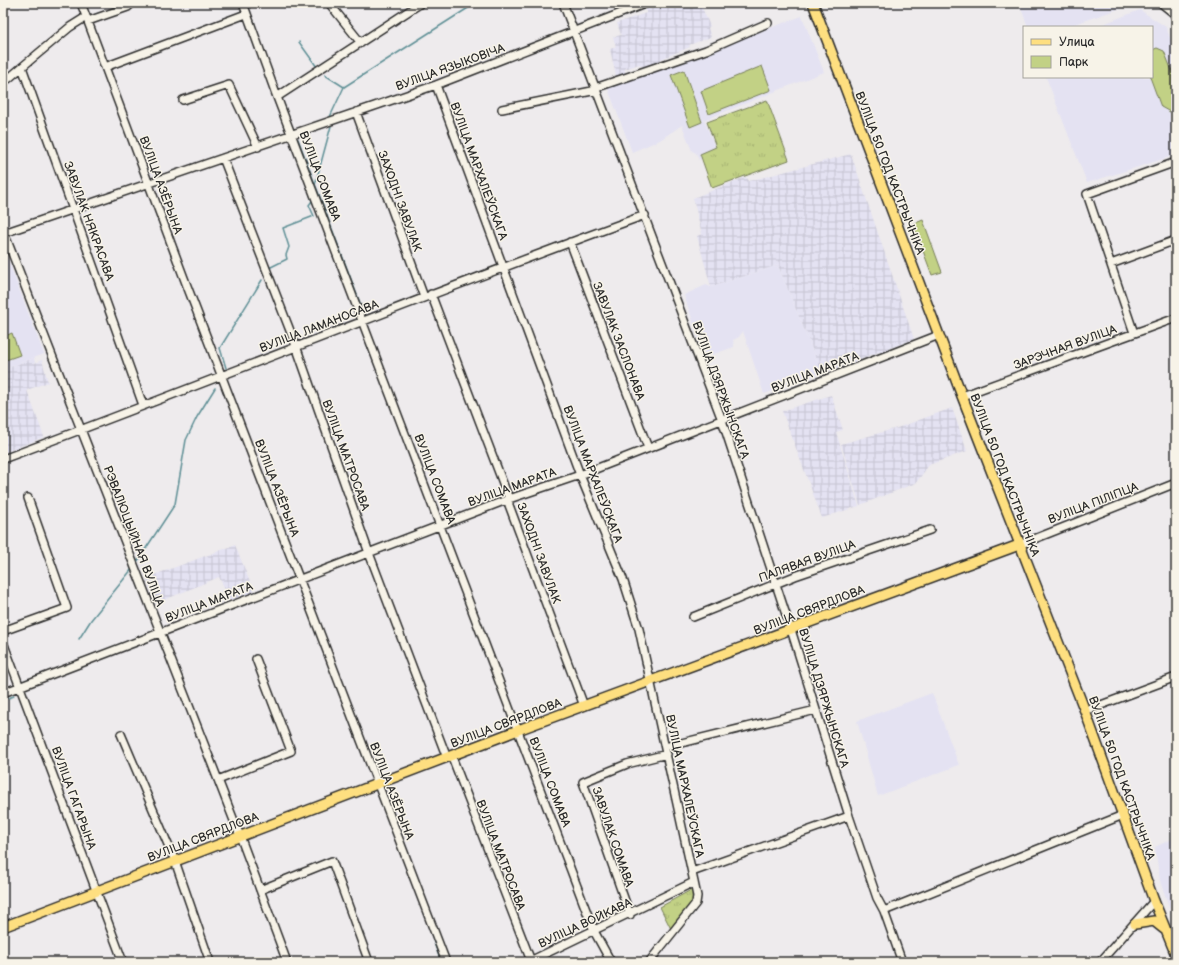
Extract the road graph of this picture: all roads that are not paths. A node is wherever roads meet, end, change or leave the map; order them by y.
1 (81, 3) edge
2 (132, 3) edge
3 (243, 3) edge
4 (329, 3) edge
5 (421, 3) edge
6 (563, 3) edge
7 (647, 3) edge
8 (813, 3) edge
9 (1161, 3) edge
10 (246, 14) junction
11 (1176, 15) edge
12 (87, 19) junction
13 (768, 23) dead end
14 (574, 31) junction
15 (361, 44) junction
16 (22, 67) junction
17 (105, 67) junction
18 (3, 76) edge
19 (436, 85) junction
20 (596, 89) junction
21 (277, 97) junction
22 (183, 100) dead end
23 (502, 109) dead end
24 (356, 112) junction
25 (292, 135) junction
26 (258, 147) junction
27 (223, 158) junction
28 (1176, 162) edge
29 (149, 183) junction
30 (73, 208) junction
31 (644, 215) junction
32 (3, 232) edge
33 (1176, 240) edge
34 (570, 242) junction
35 (1110, 264) junction
36 (503, 267) junction
37 (431, 294) junction
38 (424, 297) junction
39 (1176, 318) edge
40 (363, 320) junction
41 (1134, 333) junction
42 (939, 335) junction
43 (296, 346) junction
44 (223, 376) junction
45 (962, 396) junction
46 (143, 405) junction
47 (722, 420) junction
48 (81, 429) junction
49 (648, 448) junction
50 (3, 459) edge
51 (580, 474) junction
52 (1176, 483) edge
53 (28, 498) dead end
54 (509, 499) junction
55 (441, 525) junction
56 (930, 530) dead end
57 (1019, 545) junction
58 (369, 553) junction
59 (300, 580) junction
60 (776, 583) junction
61 (693, 617) dead end
62 (791, 629) junction
63 (3, 631) edge
64 (161, 632) junction
65 (3, 642) edge
66 (256, 659) dead end
67 (1176, 677) edge
68 (652, 681) junction
69 (20, 686) junction
70 (3, 693) edge
71 (584, 706) junction
72 (816, 710) junction
73 (1085, 711) junction
74 (519, 730) junction
75 (121, 734) dead end
76 (666, 750) junction
77 (449, 758) junction
78 (218, 780) junction
79 (378, 784) junction
80 (1124, 815) junction
81 (848, 816) junction
82 (240, 836) junction
83 (175, 861) junction
84 (692, 872) junction
85 (694, 882) junction
86 (96, 890) junction
87 (260, 890) junction
88 (1154, 901) junction
89 (884, 911) junction
90 (630, 915) junction
91 (1134, 924) junction
92 (3, 927) edge
93 (594, 931) junction
94 (1168, 936) junction
95 (1176, 955) edge
96 (123, 962) edge
97 (210, 962) edge
98 (287, 962) edge
99 (369, 962) edge
100 (446, 962) edge
101 (530, 962) edge
102 (610, 962) edge
103 (649, 962) edge
104 (902, 962) edge
105 (1100, 962) edge

1 - 12 street, ВУЛІЦА АЗЁРЫНА
2 - 12 street
3 - 10 street, ВУЛІЦА СОМАВА
4 - 15 street
5 - 15 street
6 - 14 street, ВУЛІЦА ДЗЯРЖЫНСКАГА
7 - 14 street, ВУЛІЦА ЯЗЫКОВІЧА
8 - 42 main road, ВУЛІЦА 50 ГОД КАСТРЫЧНІКА
9 - 11 street
10 - 17 street
10 - 21 street, ВУЛІЦА СОМАВА
12 - 16 street
12 - 17 street, ВУЛІЦА АЗЁРЫНА
13 - 20 street
14 - 19 street, ВУЛІЦА ЯЗЫКОВІЧА
14 - 20 street, ВУЛІЦА ДЗЯРЖЫНСКАГА
15 - 21 street
16 - 18 street
16 - 30 street, ЗАВУЛАК НЯКРАСАВА
17 - 29 street, ВУЛІЦА АЗЁРЫНА
19 - 24 street, ВУЛІЦА ЯЗЫКОВІЧА
19 - 36 street, ВУЛІЦА МАРХАЛЕЎСКАГА
20 - 23 street
20 - 31 street, ВУЛІЦА ДЗЯРЖЫНСКАГА
21 - 25 street, ВУЛІЦА СОМАВА
22 - 26 street
24 - 25 street, ВУЛІЦА ЯЗЫКОВІЧА
24 - 38 street, ЗАХОДНІ ЗАВУЛАК
25 - 26 street, ВУЛІЦА ЯЗЫКОВІЧА
25 - 40 street, ВУЛІЦА СОМАВА
26 - 27 street, ВУЛІЦА ЯЗЫКОВІЧА
27 - 29 street, ВУЛІЦА ЯЗЫКОВІЧА
27 - 43 street, ВУЛІЦА МАТРОСАВА
28 - 35 street
29 - 30 street, ВУЛІЦА ЯЗЫКОВІЧА
29 - 44 street, ВУЛІЦА АЗЁРЫНА
30 - 32 street, ВУЛІЦА ЯЗЫКОВІЧА
30 - 46 street, ЗАВУЛАК НЯКРАСАВА
31 - 34 street, ВУЛІЦА ЛАМАНОСАВА
31 - 47 street, ВУЛІЦА ДЗЯРЖЫНСКАГА
32 - 48 street, РЭВАЛЮЦЫЙНАЯ ВУЛІЦА
33 - 35 street
34 - 36 street, ВУЛІЦА ЛАМАНОСАВА
34 - 49 street, ЗАВУЛАК ЗАСЛОНАВА
35 - 41 street
36 - 37 street, ВУЛІЦА ЛАМАНОСАВА
36 - 51 street, ВУЛІЦА МАРХАЛЕЎСКАГА
37 - 38 street, ВУЛІЦА ЛАМАНОСАВА
37 - 54 street, ЗАХОДНІ ЗАВУЛАК
38 - 40 street, ВУЛІЦА ЛАМАНОСАВА
39 - 41 street, ЗАРЭЧНАЯ ВУЛІЦА
40 - 43 street, ВУЛІЦА ЛАМАНОСАВА
40 - 55 street, ВУЛІЦА СОМАВА
41 - 45 street, ЗАРЭЧНАЯ ВУЛІЦА
42 - 45 main road, ВУЛІЦА 50 ГОД КАСТРЫЧНІКА
42 - 47 street, ВУЛІЦА МАРАТА
43 - 44 street, ВУЛІЦА ЛАМАНОСАВА
43 - 58 street, ВУЛІЦА МАТРОСАВА
44 - 46 street, ВУЛІЦА ЛАМАНОСАВА
44 - 59 street, ВУЛІЦА АЗЁРЫНА
45 - 57 main road, ВУЛІЦА 50 ГОД КАСТРЫЧНІКА
46 - 48 street, ВУЛІЦА ЛАМАНОСАВА
47 - 49 street, ВУЛІЦА МАРАТА
47 - 60 street, ВУЛІЦА ДЗЯРЖЫНСКАГА
48 - 50 street, ВУЛІЦА ЛАМАНОСАВА
48 - 64 street, РЭВАЛЮЦЫЙНАЯ ВУЛІЦА
49 - 51 street, ВУЛІЦА МАРАТА
51 - 54 street, ВУЛІЦА МАРАТА
51 - 68 street, ВУЛІЦА МАРХАЛЕЎСКАГА
52 - 57 street, ВУЛІЦА ПІЛІПЦА
53 - 63 street
54 - 55 street, ВУЛІЦА МАРАТА
54 - 71 street, ЗАХОДНІ ЗАВУЛАК
55 - 58 street, ВУЛІЦА МАРАТА
55 - 74 street, ВУЛІЦА СОМАВА
56 - 60 street, ПАЛЯВАЯ ВУЛІЦА
57 - 62 main road, ВУЛІЦА СВЯРДЛОВА
57 - 73 main road, ВУЛІЦА 50 ГОД КАСТРЫЧНІКА
58 - 59 street, ВУЛІЦА МАРАТА
58 - 77 street, ВУЛІЦА МАТРОСАВА
59 - 64 street, ВУЛІЦА МАРАТА
59 - 79 street, ВУЛІЦА АЗЁРЫНА
60 - 61 street, ПАЛЯВАЯ ВУЛІЦА
60 - 62 street, ВУЛІЦА ДЗЯРЖЫНСКАГА
62 - 68 main road, ВУЛІЦА СВЯРДЛОВА
62 - 72 street, ВУЛІЦА ДЗЯРЖЫНСКАГА
64 - 69 street, ВУЛІЦА МАРАТА
64 - 78 street, РЭВАЛЮЦЫЙНАЯ ВУЛІЦА
65 - 69 street, ВУЛІЦА ГАГАРЫНА
66 - 78 street
67 - 73 street
68 - 71 main road, ВУЛІЦА СВЯРДЛОВА
68 - 76 street, ВУЛІЦА МАРХАЛЕЎСКАГА
69 - 70 street, ВУЛІЦА МАРАТА
69 - 86 street, ВУЛІЦА ГАГАРЫНА
71 - 74 main road, ВУЛІЦА СВЯРДЛОВА
72 - 76 street
72 - 81 street, ВУЛІЦА ДЗЯРЖЫНСКАГА
73 - 80 main road, ВУЛІЦА 50 ГОД КАСТРЫЧНІКА
74 - 77 main road, ВУЛІЦА СВЯРДЛОВА
74 - 93 street, ВУЛІЦА СОМАВА
75 - 83 street
76 - 84 street, ВУЛІЦА МАРХАЛЕЎСКАГА
76 - 90 street, ЗАВУЛАК СОМАВА
77 - 79 main road, ВУЛІЦА СВЯРДЛОВА
77 - 101 street, ВУЛІЦА МАТРОСАВА
78 - 82 street, РЭВАЛЮЦЫЙНАЯ ВУЛІЦА
79 - 82 main road, ВУЛІЦА СВЯРДЛОВА
79 - 100 street, ВУЛІЦА АЗЁРЫНА
80 - 88 main road, ВУЛІЦА 50 ГОД КАСТРЫЧНІКА
80 - 89 street
81 - 84 street
81 - 89 street, ВУЛІЦА ДЗЯРЖЫНСКАГА
82 - 83 main road, ВУЛІЦА СВЯРДЛОВА
82 - 87 street, РЭВАЛЮЦЫЙНАЯ ВУЛІЦА
83 - 86 main road, ВУЛІЦА СВЯРДЛОВА
83 - 97 street
84 - 85 street, ВУЛІЦА МАРХАЛЕЎСКАГА
85 - 90 street, ВУЛІЦА ВОЙКАВА
85 - 103 street, ВУЛІЦА МАРХАЛЕЎСКАГА
86 - 92 main road, ВУЛІЦА СВЯРДЛОВА
86 - 96 street, ВУЛІЦА ГАГАРЫНА
87 - 98 street, РЭВАЛЮЦЫЙНАЯ ВУЛІЦА
87 - 99 street
88 - 91 street
88 - 94 main road, ВУЛІЦА 50 ГОД КАСТРЫЧНІКА
89 - 104 street, ВУЛІЦА ДЗЯРЖЫНСКАГА
90 - 93 street, ВУЛІЦА ВОЙКАВА
91 - 94 main road
91 - 105 street
93 - 101 street, ВУЛІЦА ВОЙКАВА
93 - 102 street, ВУЛІЦА СОМАВА
94 - 95 main road, ВУЛІЦА 50 ГОД КАСТРЫЧНІКА

